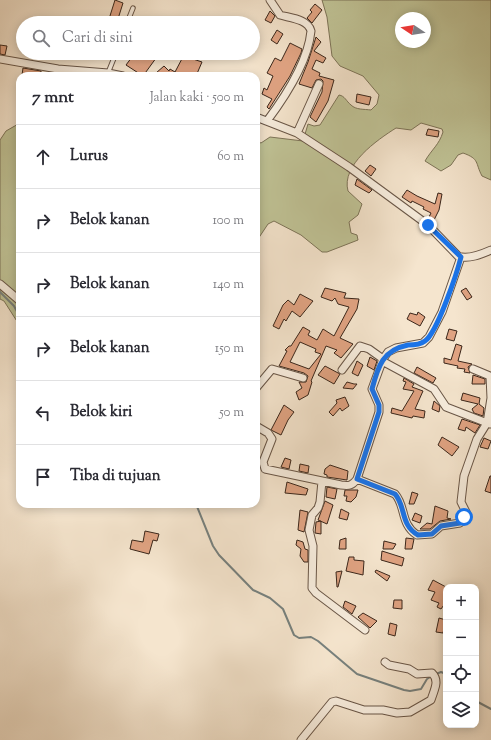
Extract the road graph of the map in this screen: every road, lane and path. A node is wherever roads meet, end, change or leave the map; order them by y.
1 (270, 0) edge
2 (133, 8) dead end
3 (130, 16) edge
4 (0, 60) edge
5 (113, 60) edge
6 (96, 72) edge
7 (108, 72) edge
8 (319, 84) dead end
9 (260, 118) edge
10 (268, 121) junction
11 (297, 133) junction
12 (491, 250) edge
13 (461, 257) junction
14 (0, 284) edge
15 (16, 298) edge
16 (383, 360) junction
17 (473, 369) dead end
18 (342, 370) dead end
19 (303, 378) dead end
20 (260, 383) edge
21 (489, 424) edge
22 (260, 429) edge
23 (357, 479) junction
24 (322, 481) junction
25 (365, 630) dead end
26 (385, 662) dead end
27 (301, 740) edge

1 - 10 street
2 - 3 lane
4 - 6 street
5 - 7 lane
8 - 11 street
9 - 10 street
10 - 11 street
11 - 13 street
12 - 13 street
13 - 16 street
14 - 15 street
16 - 18 street
16 - 21 street
16 - 23 street
17 - 21 street
19 - 20 street
21 - 23 street
22 - 24 street
23 - 24 street
24 - 25 street
26 - 27 street

